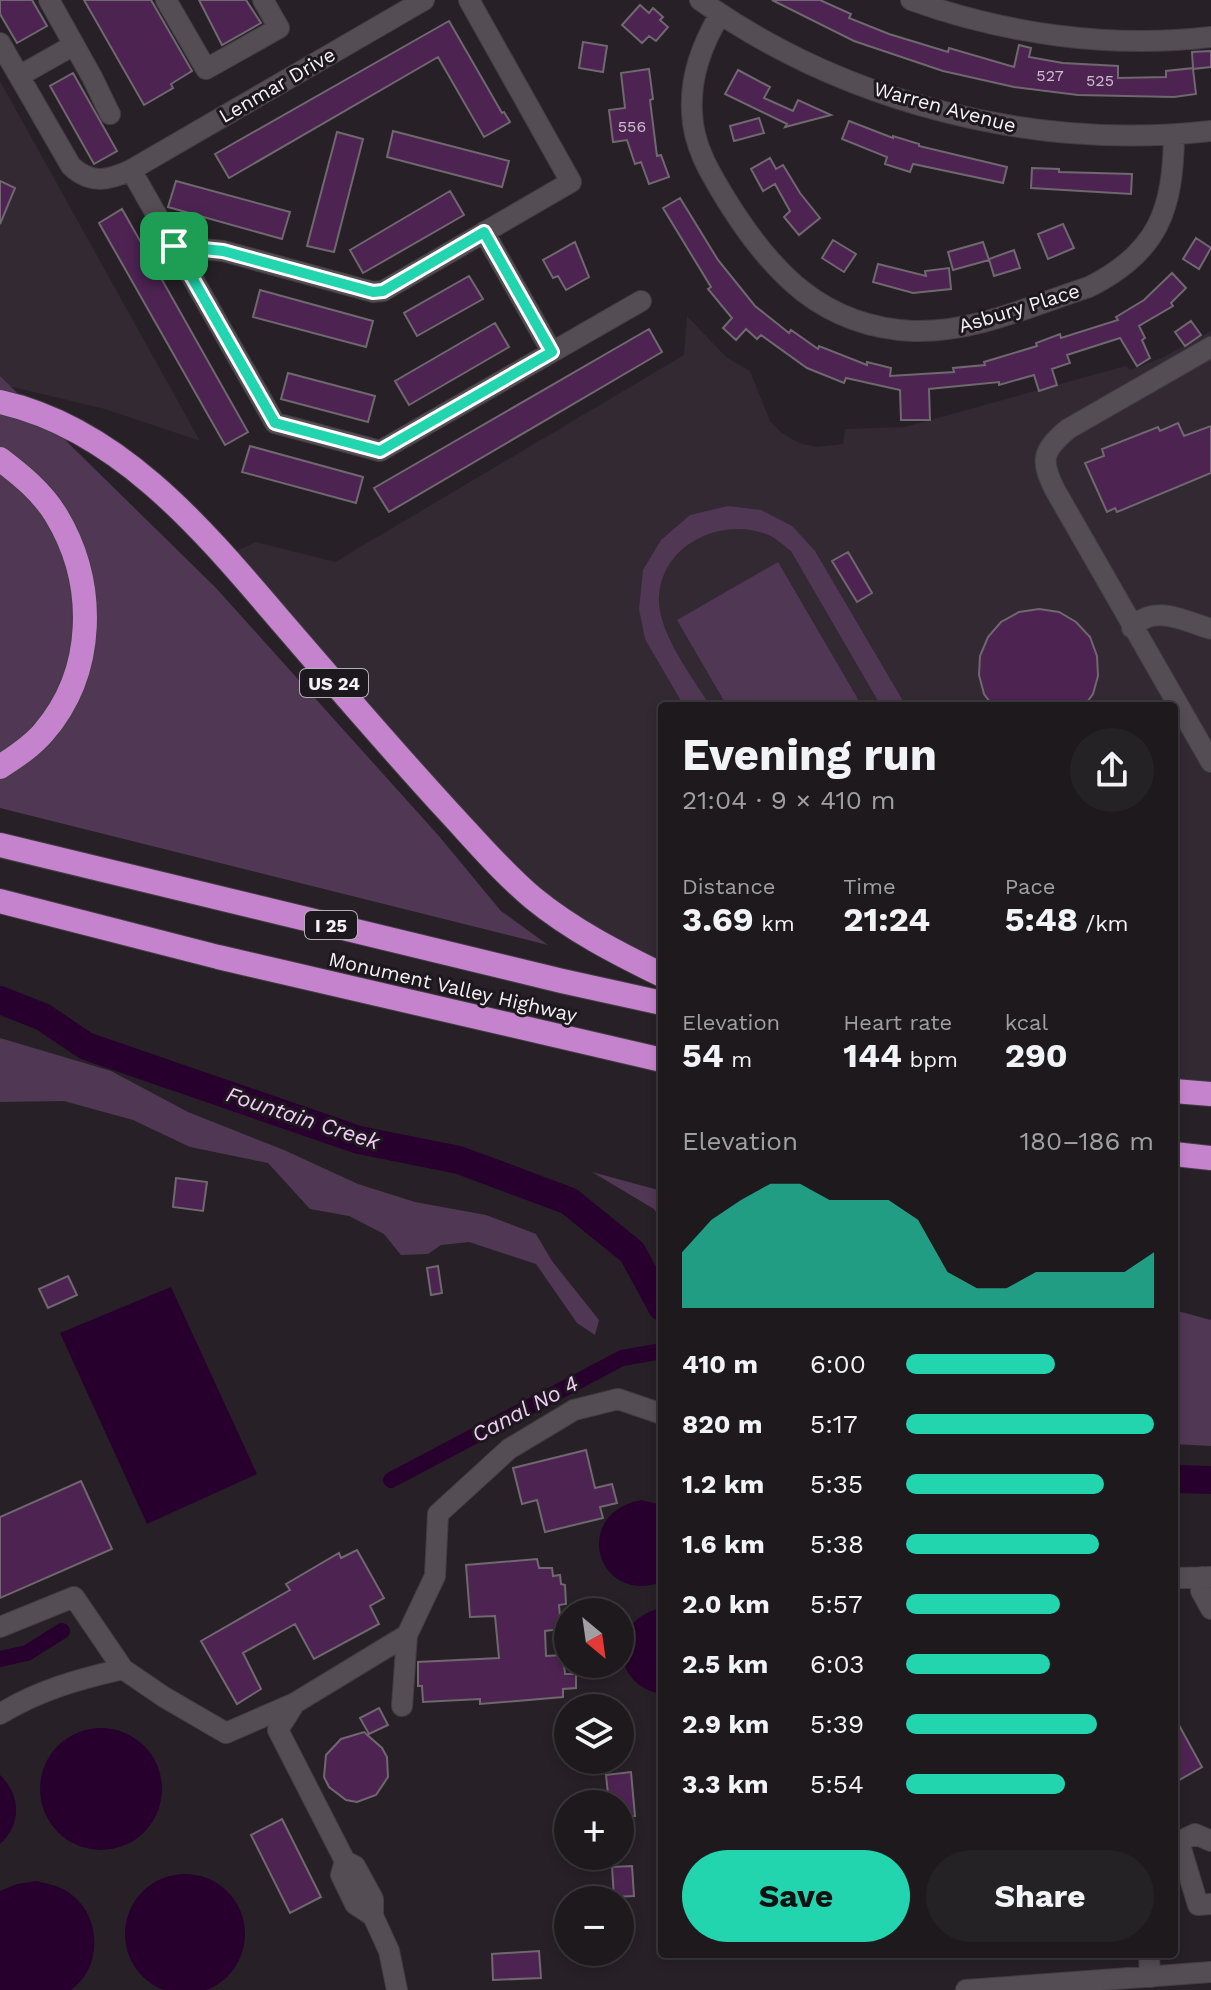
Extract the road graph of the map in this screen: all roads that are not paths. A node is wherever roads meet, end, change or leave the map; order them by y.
1 (49, 0) edge
2 (166, 0) edge
3 (263, 0) edge
4 (424, 0) edge
5 (469, 0) edge
6 (700, 0) edge
7 (911, 0) edge
8 (720, 14) junction
9 (1211, 37) edge
10 (0, 43) edge
11 (74, 45) junction
12 (19, 76) junction
13 (110, 114) dead end
14 (1211, 131) edge
15 (1174, 135) junction
16 (131, 170) junction
17 (484, 232) junction
18 (174, 246) junction
19 (641, 301) dead end
20 (1211, 347) edge
21 (552, 352) junction
22 (0, 402) edge
23 (0, 459) edge
24 (1132, 628) junction
25 (1211, 629) edge
26 (1176, 702) edge
27 (1178, 706) edge
28 (1211, 762) edge
29 (0, 767) edge
30 (0, 845) edge
31 (0, 901) edge
32 (0, 912) edge
33 (160, 942) junction
34 (658, 973) edge
35 (658, 1002) edge
36 (658, 1059) edge
37 (1178, 1091) edge
38 (1211, 1094) edge
39 (1178, 1154) edge
40 (1211, 1158) edge
41 (658, 1413) edge
42 (1206, 1577) edge
43 (1178, 1578) edge
44 (1211, 1609) edge
45 (0, 1627) edge
46 (407, 1635) junction
47 (123, 1669) junction
48 (295, 1703) junction
49 (402, 1706) dead end
50 (0, 1714) edge
51 (1211, 1841) edge
52 (1178, 1842) edge
53 (1178, 1849) edge
54 (1211, 1904) edge
55 (1149, 1958) edge
56 (1211, 1972) edge
57 (1150, 1977) junction
58 (397, 1990) edge
59 (966, 1990) edge

1 - 11 street
2 - 3 street
4 - 16 street, Lenmar Drive
5 - 17 street
6 - 8 street, Warren Avenue
7 - 9 street
8 - 15 street, Warren Avenue
8 - 15 street, Asbury Place
10 - 12 street, Lenmar Drive
11 - 12 street
11 - 13 street
12 - 16 street, Lenmar Drive
14 - 15 street, Warren Avenue
16 - 18 street
17 - 18 street
17 - 21 street
18 - 21 street
19 - 21 street
20 - 24 street
22 - 34 highway, US 24
23 - 29 highway
24 - 25 street
24 - 26 street
27 - 28 street
30 - 35 highway, Monument Valley Highway / I 25
31 - 33 highway, Monument Valley Highway
32 - 33 highway
33 - 36 highway, Monument Valley Highway
37 - 38 highway
39 - 40 highway
41 - 46 street
42 - 43 street
42 - 44 street
45 - 47 street
46 - 48 street
46 - 49 street
47 - 48 street
47 - 50 street
48 - 58 street
51 - 52 street
53 - 54 street
55 - 57 street
56 - 57 street
57 - 59 street

